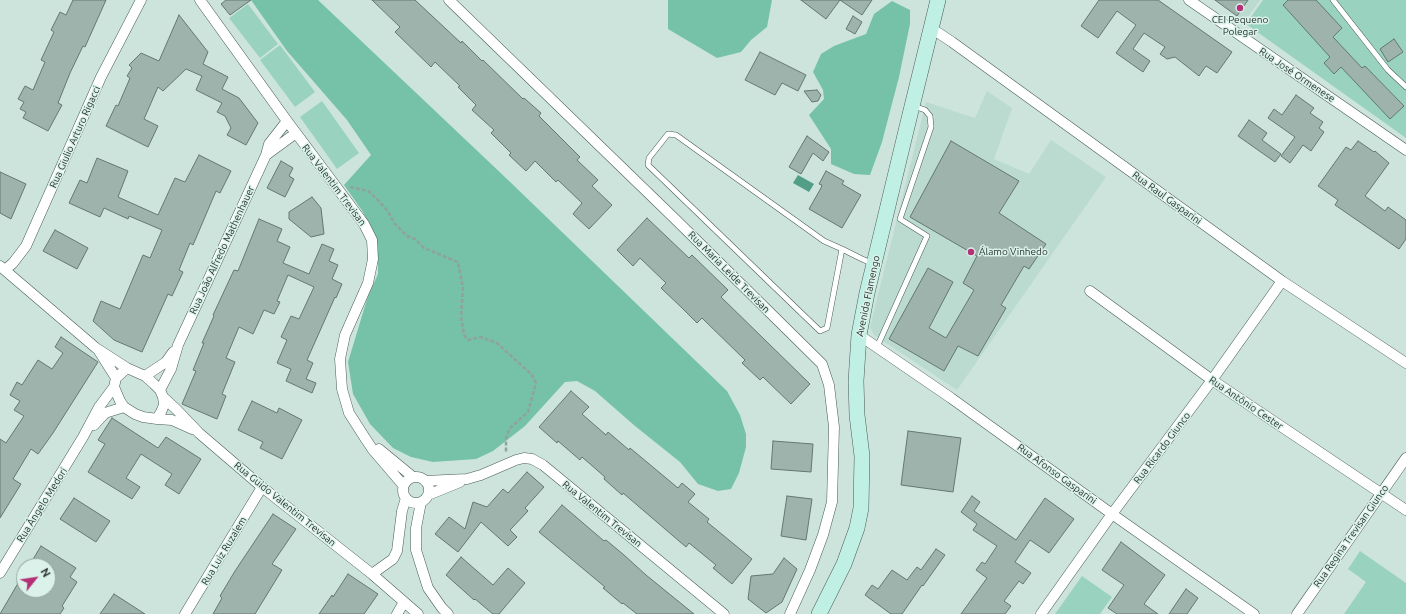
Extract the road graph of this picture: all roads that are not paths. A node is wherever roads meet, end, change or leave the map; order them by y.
1 (141, 0) edge
2 (200, 0) edge
3 (449, 0) edge
4 (938, 0) edge
5 (1189, 0) edge
6 (1332, 0) edge
7 (931, 28) junction
8 (1406, 87) edge
9 (912, 105) junction
10 (286, 121) junction
11 (296, 133) junction
12 (1406, 150) edge
13 (266, 155) junction
14 (842, 249) junction
15 (874, 265) junction
16 (2, 268) edge
17 (1282, 281) junction
18 (1090, 291) dead end
19 (858, 335) junction
20 (178, 345) junction
21 (877, 347) junction
22 (96, 348) junction
23 (1406, 364) edge
24 (127, 368) junction
25 (145, 376) junction
26 (1212, 380) junction
27 (115, 382) junction
28 (161, 394) junction
29 (124, 407) junction
30 (157, 419) junction
31 (199, 433) junction
32 (83, 437) junction
33 (365, 438) junction
34 (1406, 458) edge
35 (413, 477) junction
36 (467, 479) junction
37 (425, 480) junction
38 (403, 486) junction
39 (262, 487) junction
40 (1381, 493) junction
41 (406, 498) junction
42 (424, 498) junction
43 (1406, 510) edge
44 (1112, 514) junction
45 (0, 573) edge
46 (372, 574) junction
47 (404, 602) junction
48 (186, 614) edge
49 (397, 614) edge
50 (418, 614) edge
51 (448, 614) edge
52 (724, 614) edge
53 (790, 614) edge
54 (819, 614) edge
55 (1041, 614) edge
56 (1254, 614) edge
57 (1297, 614) edge

1 - 16 street, Rua Giulio Arturo Rigacci
2 - 10 street, Rua Valentim Trevisan
3 - 53 street, Rua Maria Leide Trevisan
4 - 7 street, Avenida Flamengo
5 - 12 street, Rua José Ormenese
6 - 8 lane
7 - 9 street, Avenida Flamengo
7 - 17 street, Rua Raul Gasparini
9 - 15 street, Avenida Flamengo
9 - 21 lane
10 - 11 street, Rua Valentim Trevisan
10 - 13 street, Rua João Alfredo Mathenhauer
11 - 13 street, Rua João Alfredo Mathenhauer
11 - 33 street, Rua Valentim Trevisan
13 - 20 street, Rua João Alfredo Mathenhauer
14 - 14 lane
14 - 15 lane
15 - 19 street, Avenida Flamengo
16 - 22 street
17 - 23 street, Rua Raul Gasparini
17 - 26 street, Rua Ricardo Giunco
18 - 26 street, Rua Antônio Cester
19 - 21 street, Rua Afonso Gasparini
19 - 54 street, Avenida Flamengo
20 - 25 street, Rua João Alfredo Mathenhauer
20 - 28 street, Rua João Alfredo Mathenhauer
21 - 44 street, Rua Afonso Gasparini
22 - 24 street
22 - 27 street
24 - 25 street
24 - 27 street
25 - 28 street
26 - 40 street, Rua Antônio Cester
26 - 44 street, Rua Ricardo Giunco
27 - 29 street
27 - 32 street, Rua Ângelo Medori
28 - 30 street
28 - 31 street, Rua Guido Valentim Trevisan
29 - 30 street
29 - 32 street, Rua Ângelo Medori
30 - 31 street, Rua Guido Valentim Trevisan
31 - 39 street, Rua Guido Valentim Trevisan
32 - 45 street, Rua Ângelo Medori
33 - 35 street, Rua Valentim Trevisan
33 - 38 street, Rua Valentim Trevisan
34 - 40 street, Rua Regina Trevisan Giunco
35 - 37 street
35 - 38 street
36 - 37 street, Rua Valentim Trevisan
36 - 42 street, Rua Valentim Trevisan
36 - 52 street, Rua Valentim Trevisan
37 - 42 street
38 - 41 street
39 - 46 street, Rua Guido Valentim Trevisan
39 - 48 street, Rua Luiz Ruzalem
40 - 43 street, Rua Antônio Cester
40 - 57 street, Rua Regina Trevisan Giunco
41 - 42 street
41 - 46 street
42 - 51 street
44 - 55 street, Rua Ricardo Giunco
44 - 56 street, Rua Afonso Gasparini
46 - 47 street, Rua Guido Valentim Trevisan
47 - 49 street
47 - 50 street, Rua Guido Valentim Trevisan

